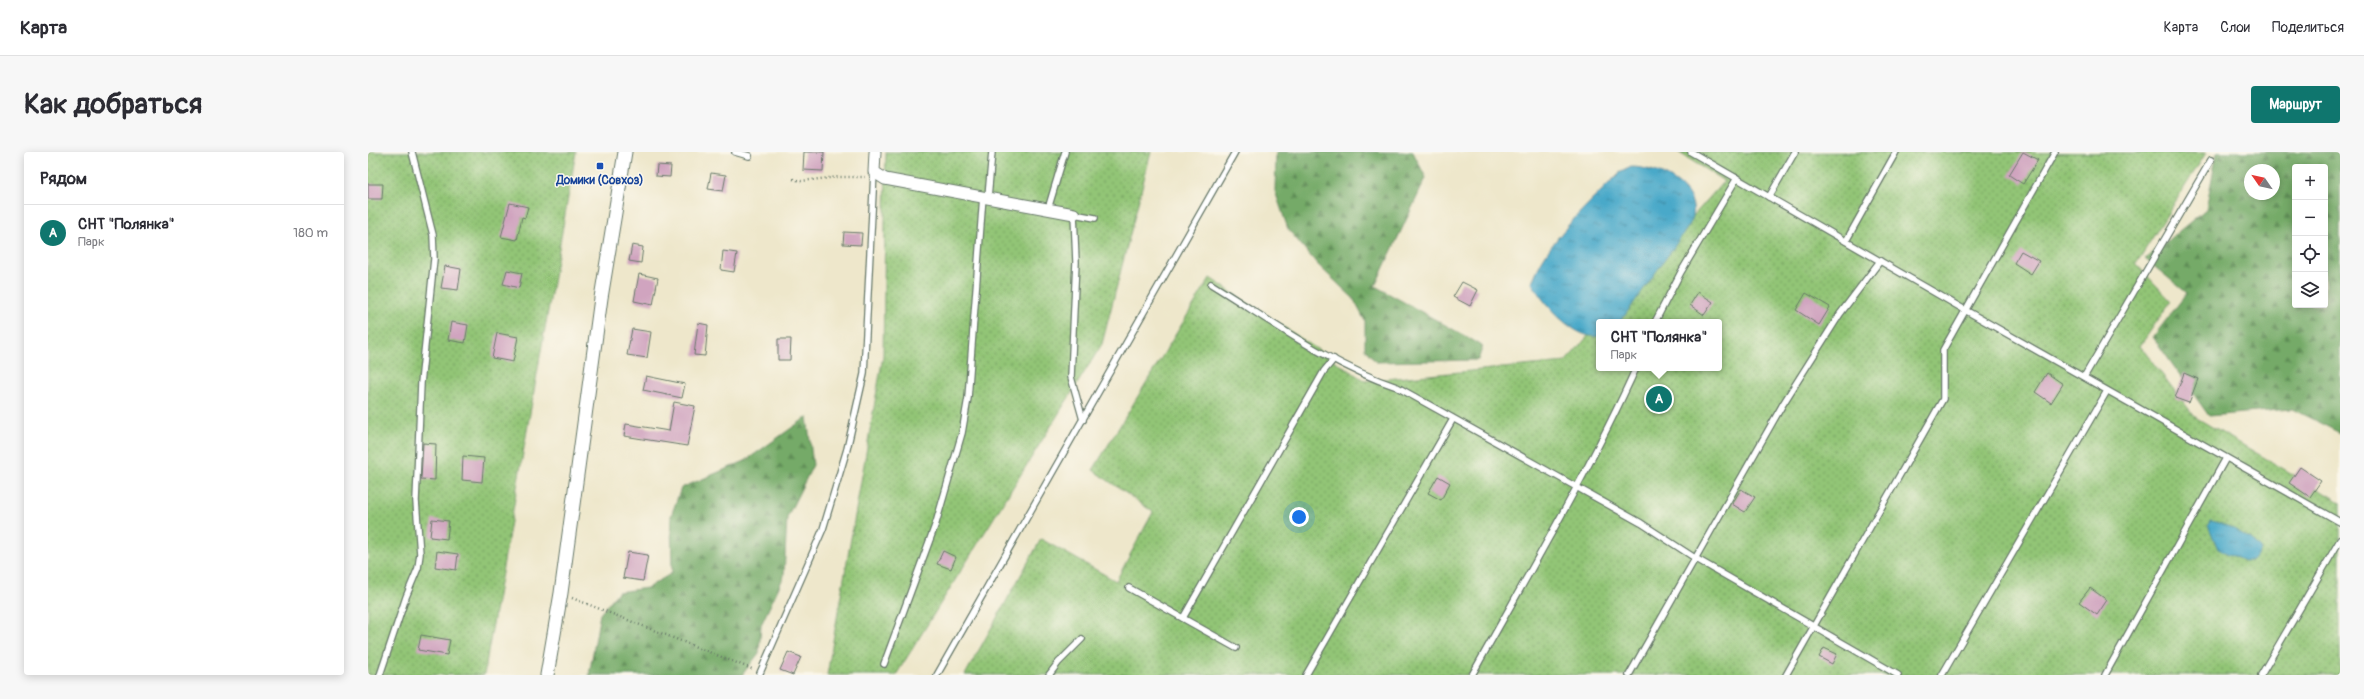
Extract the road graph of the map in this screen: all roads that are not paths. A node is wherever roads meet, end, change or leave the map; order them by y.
1 (412, 152) edge
2 (625, 152) edge
3 (735, 152) edge
4 (875, 152) edge
5 (992, 152) edge
6 (1065, 152) edge
7 (1235, 152) edge
8 (1691, 152) edge
9 (1795, 152) edge
10 (1896, 152) edge
11 (2055, 152) edge
12 (749, 156) dead end
13 (2211, 160) dead end
14 (874, 174) junction
15 (1737, 178) junction
16 (986, 197) junction
17 (1769, 197) junction
18 (1048, 209) junction
19 (1074, 214) junction
20 (1096, 218) dead end
21 (1846, 241) junction
22 (1880, 261) junction
23 (1212, 284) dead end
24 (1965, 310) junction
25 (1657, 319) edge
26 (1334, 359) junction
27 (1635, 371) edge
28 (2084, 377) junction
29 (2107, 391) junction
30 (1453, 419) junction
31 (1083, 420) junction
32 (2226, 458) junction
33 (1577, 487) junction
34 (2340, 522) edge
35 (2340, 540) edge
36 (1695, 558) junction
37 (1129, 588) dead end
38 (1183, 618) junction
39 (1814, 626) junction
40 (1082, 639) dead end
41 (1236, 648) dead end
42 (884, 664) dead end
43 (760, 673) road end
44 (380, 675) edge
45 (547, 675) edge
46 (937, 675) edge
47 (1049, 675) edge
48 (1306, 675) edge
49 (1472, 675) edge
50 (1629, 675) edge
51 (1786, 675) edge
52 (1898, 675) edge
53 (1942, 675) edge
54 (2105, 675) edge
55 (2262, 675) edge

1 - 44 lane
2 - 45 street
3 - 12 lane
4 - 14 street
5 - 16 lane
6 - 18 lane
7 - 31 lane
8 - 15 lane
9 - 17 lane
10 - 21 lane
11 - 24 lane
13 - 28 lane
14 - 16 street
14 - 43 lane
15 - 17 lane
15 - 25 lane
16 - 18 street
16 - 42 lane
17 - 21 lane
18 - 19 street
19 - 20 lane
19 - 31 lane
21 - 22 lane
22 - 24 lane
22 - 36 lane
23 - 26 lane
24 - 28 lane
24 - 39 lane
26 - 30 lane
26 - 38 lane
27 - 33 lane
28 - 29 lane
29 - 32 lane
29 - 53 lane
30 - 33 lane
30 - 48 lane
31 - 46 lane
32 - 34 lane
32 - 54 lane
33 - 36 lane
33 - 49 lane
35 - 55 lane
36 - 39 lane
36 - 50 lane
37 - 38 lane
38 - 41 lane
39 - 51 lane
39 - 52 lane
40 - 47 lane

